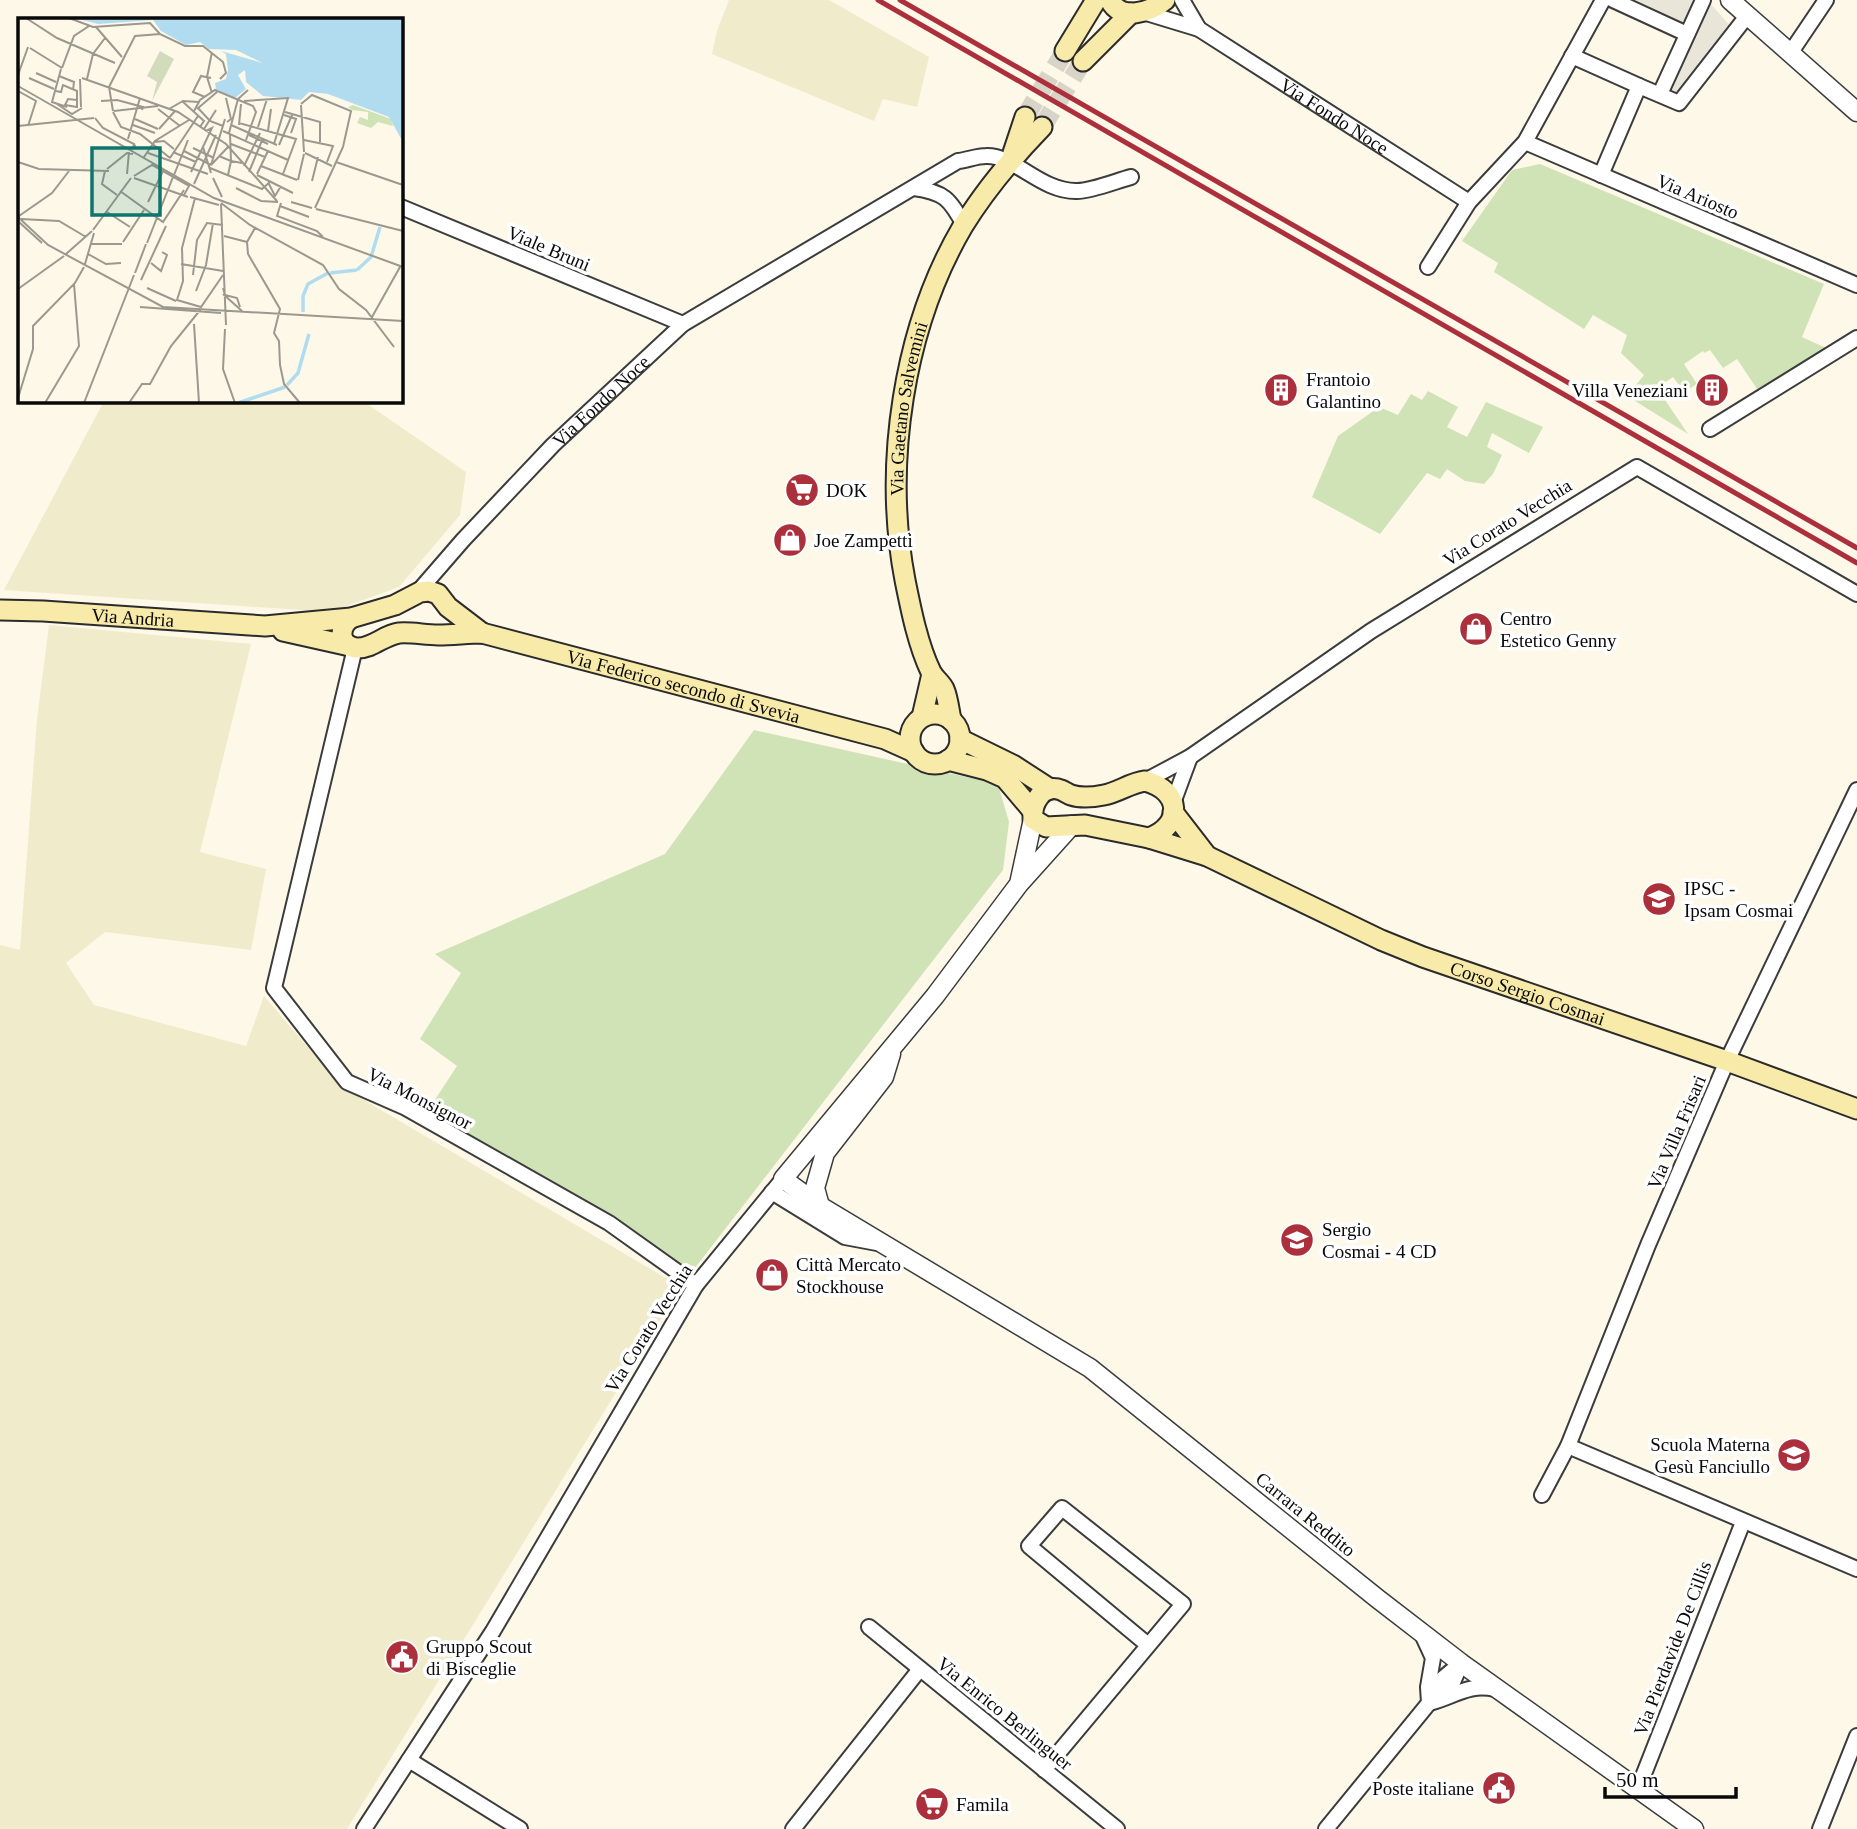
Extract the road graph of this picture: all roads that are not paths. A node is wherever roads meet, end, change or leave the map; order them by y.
1 (1096, 0) edge
2 (1110, 0) edge
3 (1165, 0) edge
4 (1182, 0) edge
5 (1603, 0) edge
6 (1613, 0) edge
7 (1703, 0) edge
8 (1730, 0) edge
9 (1826, 0) edge
10 (1137, 13) junction
11 (1747, 16) junction
12 (1199, 29) junction
13 (1687, 34) junction
14 (1065, 51) tunnel mouth
15 (1791, 52) junction
16 (1572, 56) junction
17 (1083, 61) tunnel mouth
18 (1639, 86) junction
19 (1660, 94) junction
20 (1857, 112) edge
21 (1034, 122) tunnel mouth
22 (1525, 142) junction
23 (1009, 162) junction
24 (1601, 175) junction
25 (1131, 177) dead end
26 (914, 188) junction
27 (1469, 202) junction
28 (402, 207) edge
29 (964, 225) junction
30 (1428, 267) dead end
31 (1857, 285) edge
32 (683, 324) junction
33 (1857, 338) edge
34 (1710, 429) dead end
35 (417, 593) junction
36 (1857, 594) edge
37 (448, 607) junction
38 (0, 610) edge
39 (351, 618) junction
40 (265, 626) junction
41 (482, 633) junction
42 (436, 635) junction
43 (352, 647) junction
44 (932, 674) junction
45 (951, 720) junction
46 (916, 724) junction
47 (886, 739) junction
48 (960, 739) junction
49 (914, 752) junction
50 (1190, 757) junction
51 (948, 760) junction
52 (1145, 781) junction
53 (1050, 789) junction
54 (1856, 791) edge
55 (1173, 807) junction
56 (1032, 815) junction
57 (1072, 825) junction
58 (1149, 838) junction
59 (1207, 856) junction
60 (1019, 884) junction
61 (894, 1045) junction
62 (1727, 1061) junction
63 (1857, 1109) edge
64 (778, 1185) junction
65 (820, 1206) junction
66 (884, 1244) junction
67 (696, 1284) junction
68 (1568, 1446) junction
69 (1542, 1494) dead end
70 (1742, 1522) junction
71 (1857, 1569) edge
72 (869, 1627) dead end
73 (1421, 1630) junction
74 (1148, 1645) junction
75 (1461, 1663) junction
76 (920, 1669) junction
77 (1500, 1690) junction
78 (1429, 1703) junction
79 (1857, 1736) edge
80 (409, 1760) junction
81 (1044, 1770) junction
82 (1638, 1789) junction
83 (364, 1829) edge
84 (520, 1829) edge
85 (793, 1829) edge
86 (1117, 1829) edge
87 (1326, 1829) edge
88 (1694, 1829) edge
89 (1820, 1829) edge

1 - 14 main road
2 - 10 main road
3 - 10 main road
4 - 12 street, Via Fondo Noce
5 - 16 street
6 - 13 street
7 - 13 street
8 - 11 street
9 - 15 street
10 - 12 street, Via Fondo Noce
10 - 17 main road
11 - 15 street
11 - 19 street
12 - 27 street, Via Fondo Noce
13 - 19 street
15 - 20 street
16 - 18 street
16 - 22 street
18 - 19 street
18 - 24 street
21 - 23 main road
22 - 24 street, Via Ariosto
22 - 27 street
23 - 25 street
23 - 26 street, Via Fondo Noce
23 - 29 main road, Via Gaetano Salvemini
24 - 31 street, Via Ariosto
26 - 29 street
26 - 32 street, Via Fondo Noce
27 - 30 street
28 - 32 street, Viale Bruni
29 - 44 main road, Via Gaetano Salvemini
32 - 35 street, Via Fondo Noce
33 - 34 street
35 - 37 main road, Via Federico secondo di Svevia
35 - 39 main road, Via Fondo Noce
36 - 50 street, Via Corato Vecchia
37 - 41 main road, Via Federico secondo di Svevia
37 - 42 main road
38 - 40 main road, Via Andria
39 - 40 main road, Via Andria
39 - 43 main road
40 - 43 main road, Via Andria
41 - 42 main road, Via Federico secondo di Svevia
41 - 47 main road, Via Federico secondo di Svevia
42 - 43 main road, Via Federico secondo di Svevia
43 - 67 street, Via Monsignor
44 - 45 main road, Via Gaetano Salvemini
44 - 46 main road
45 - 46 main road
45 - 48 main road
46 - 47 main road
46 - 49 main road
47 - 49 main road, Via Federico secondo di Svevia
48 - 51 main road
48 - 53 main road
49 - 51 main road, Via Federico secondo di Svevia
50 - 52 street, Via Corato Vecchia
50 - 55 street
51 - 56 main road, Via Federico secondo di Svevia
52 - 53 main road
52 - 55 main road, Corso Sergio Cosmai
53 - 56 main road
54 - 62 street, Via Villa Frisari
55 - 58 main road
55 - 59 main road, Corso Sergio Cosmai
56 - 57 main road, Corso Sergio Cosmai
56 - 60 street, Via Corato Vecchia
57 - 58 main road, Corso Sergio Cosmai
57 - 60 street, Via Corato Vecchia
58 - 59 main road, Corso Sergio Cosmai
59 - 62 main road, Corso Sergio Cosmai
60 - 61 street, Via Corato Vecchia
61 - 64 street, Via Corato Vecchia
61 - 65 street
62 - 63 main road, Corso Sergio Cosmai
62 - 68 street, Via Villa Frisari
64 - 65 street, Carrara Reddito
64 - 66 street, Carrara Reddito
64 - 67 street, Via Corato Vecchia
65 - 66 street, Carrara Reddito
66 - 73 street, Carrara Reddito
67 - 80 street, Via Corato Vecchia
68 - 69 street, Via Villa Frisari
68 - 70 street
70 - 71 street
70 - 82 street, Via Pierdavide De Cillis
72 - 76 street, Via Enrico Berlinguer
73 - 75 street, Carrara Reddito
73 - 78 street
74 - 74 street
74 - 81 street
75 - 77 street, Carrara Reddito
75 - 78 street
76 - 81 street, Via Enrico Berlinguer
76 - 85 street
77 - 78 street
77 - 82 street, Carrara Reddito
78 - 87 street
79 - 89 street
80 - 83 street, Via Corato Vecchia
80 - 84 street
81 - 86 street, Via Enrico Berlinguer
82 - 88 street, Carrara Reddito

